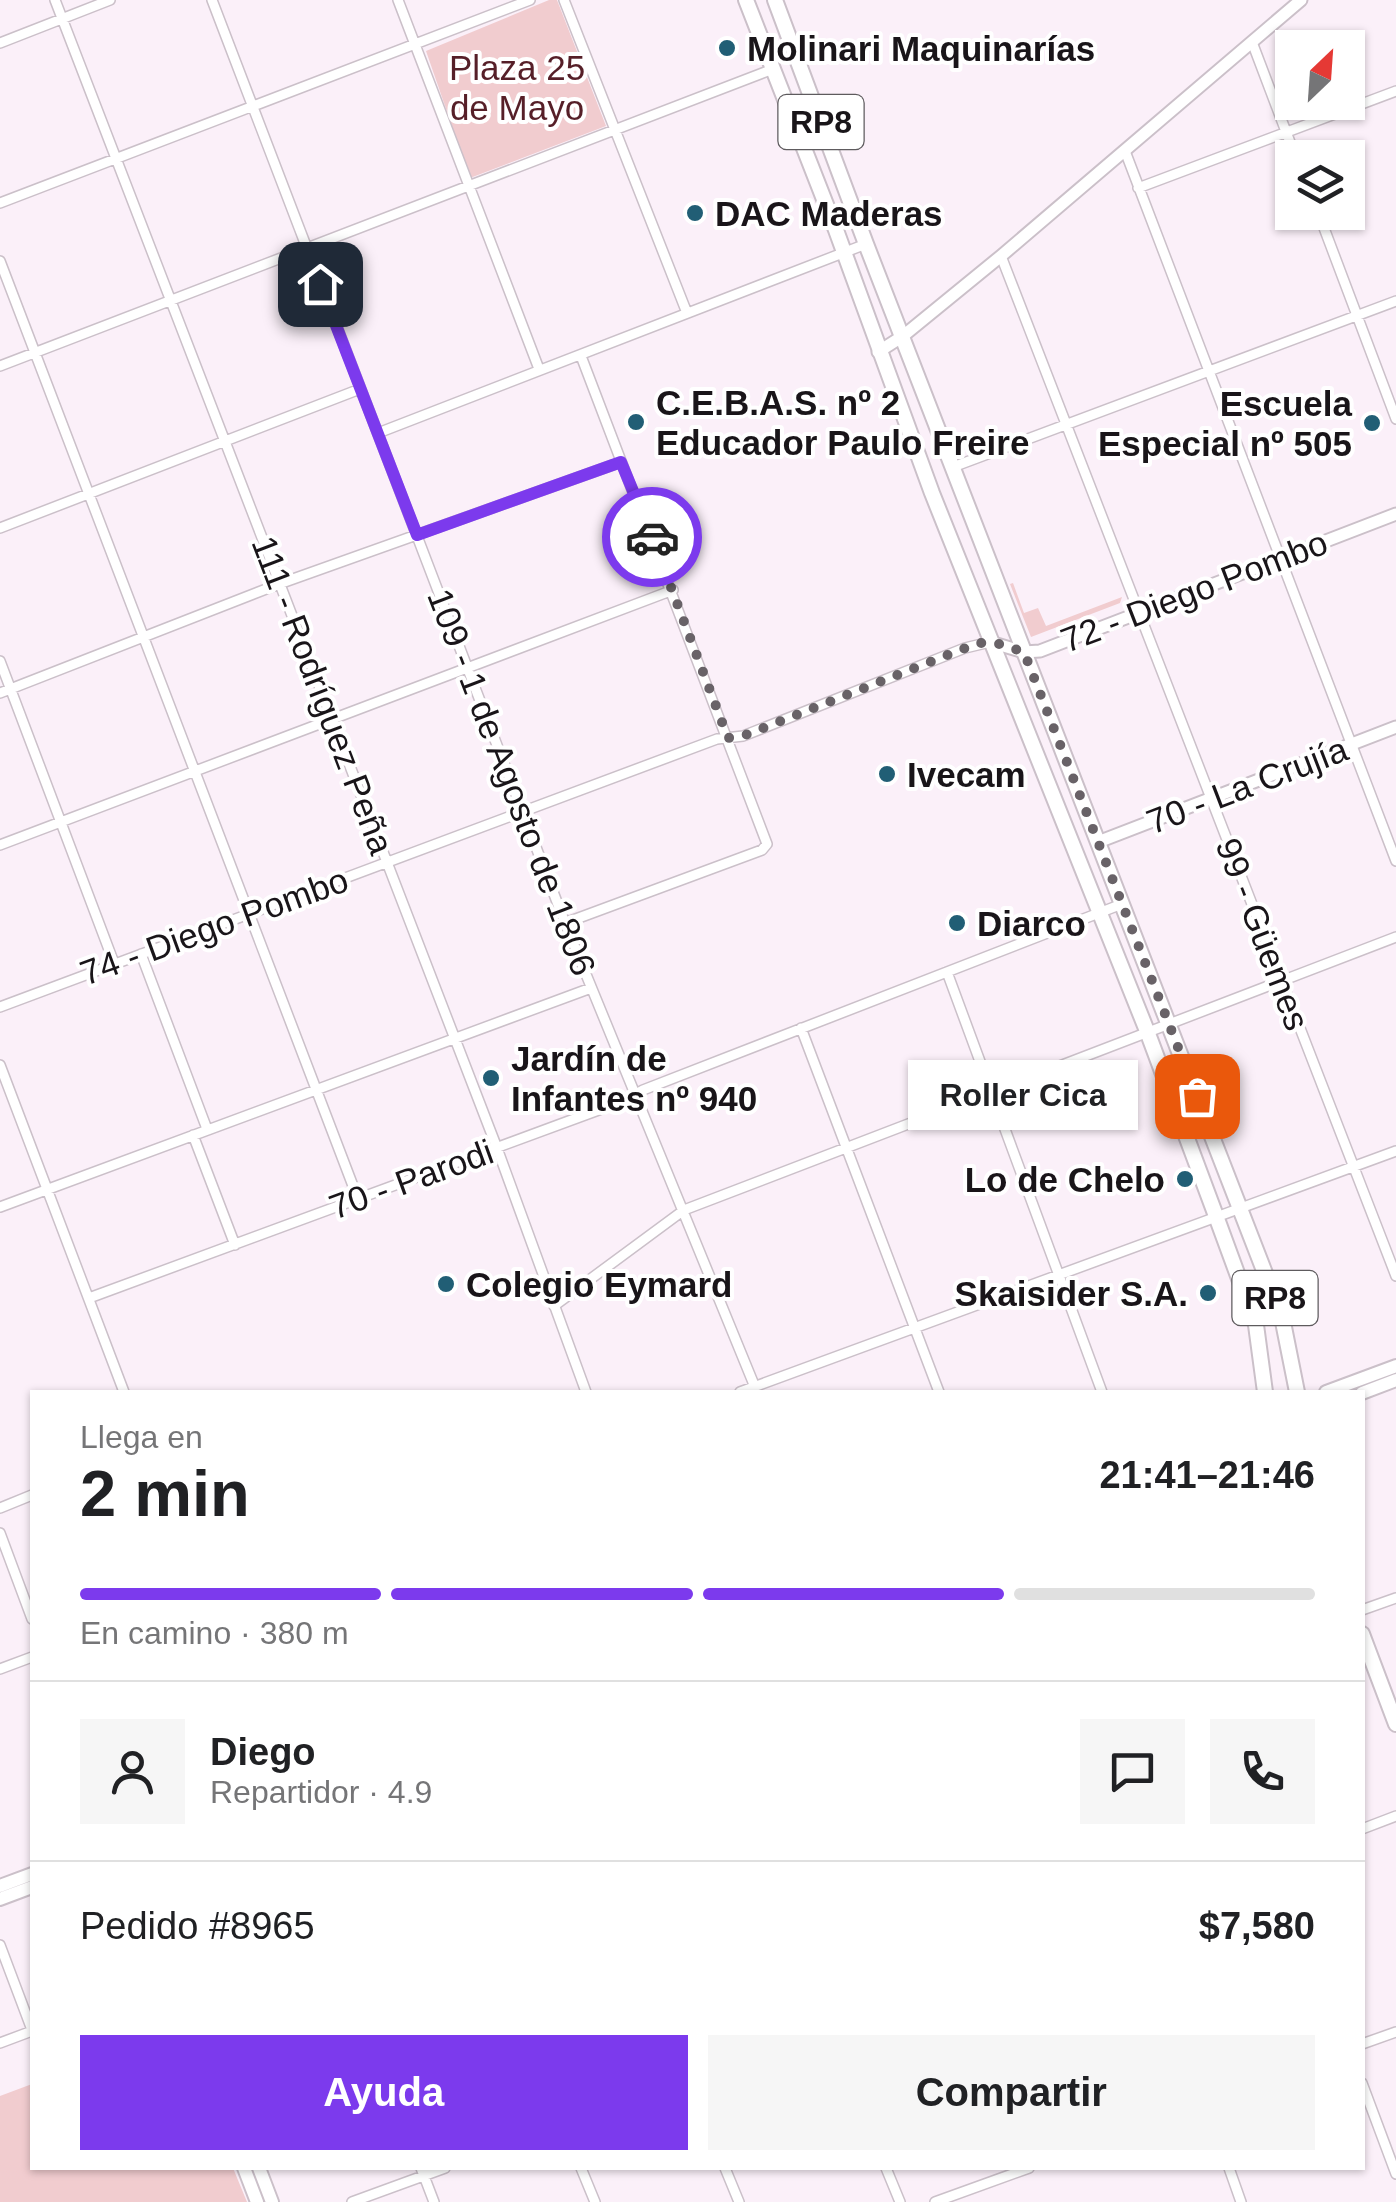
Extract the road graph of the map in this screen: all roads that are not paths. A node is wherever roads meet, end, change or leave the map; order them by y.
1 (55, 0) edge
2 (110, 0) edge
3 (212, 0) edge
4 (398, 0) edge
5 (530, 0) edge
6 (564, 0) edge
7 (746, 0) edge
8 (774, 0) edge
9 (1302, 0) edge
10 (62, 18) junction
11 (1252, 42) junction
12 (0, 43) edge
13 (414, 45) junction
14 (773, 69) junction
15 (1396, 91) edge
16 (254, 107) junction
17 (615, 131) junction
18 (1286, 132) junction
19 (1289, 140) edge
20 (1125, 151) junction
21 (116, 160) junction
22 (468, 186) junction
23 (1138, 188) junction
24 (0, 204) edge
25 (1325, 230) edge
26 (866, 244) junction
27 (307, 248) junction
28 (844, 254) junction
29 (1001, 256) junction
30 (0, 261) edge
31 (168, 301) junction
32 (1396, 301) edge
33 (686, 314) junction
34 (1359, 315) junction
35 (903, 336) junction
36 (36, 352) junction
37 (878, 352) junction
38 (581, 356) junction
39 (0, 366) edge
40 (539, 369) junction
41 (1208, 372) junction
42 (360, 389) junction
43 (1396, 419) edge
44 (1068, 426) junction
45 (378, 433) junction
46 (225, 443) junction
47 (621, 462) junction
48 (953, 468) junction
49 (89, 494) junction
50 (1396, 514) edge
51 (0, 528) edge
52 (417, 535) junction
53 (1280, 558) junction
54 (279, 584) junction
55 (673, 590) junction
56 (1140, 611) junction
57 (145, 636) junction
58 (990, 642) junction
59 (1024, 652) junction
60 (0, 661) edge
61 (466, 667) junction
62 (5, 691) edge
63 (332, 717) junction
64 (1396, 728) edge
65 (728, 738) junction
66 (1350, 745) junction
67 (197, 772) junction
68 (1211, 798) junction
69 (522, 812) junction
70 (61, 822) junction
71 (1098, 842) junction
72 (0, 846) edge
73 (1396, 861) edge
74 (388, 862) junction
75 (1122, 904) junction
76 (251, 912) junction
77 (1099, 914) junction
78 (565, 923) junction
79 (1396, 937) edge
80 (140, 954) junction
81 (114, 962) junction
82 (947, 972) junction
83 (1280, 981) junction
84 (591, 988) junction
85 (0, 1007) edge
86 (1168, 1022) junction
87 (801, 1028) junction
88 (1146, 1031) junction
89 (454, 1038) junction
90 (0, 1064) edge
91 (315, 1090) junction
92 (992, 1092) junction
93 (634, 1095) junction
94 (207, 1129) junction
95 (194, 1135) junction
96 (846, 1146) junction
97 (497, 1148) junction
98 (1396, 1151) edge
99 (1354, 1167) junction
100 (47, 1189) junction
101 (358, 1199) junction
102 (1240, 1206) junction
103 (0, 1207) edge
104 (684, 1210) junction
105 (1216, 1216) junction
106 (235, 1245) junction
107 (1059, 1276) junction
108 (1396, 1276) edge
109 (90, 1298) junction
110 (554, 1306) junction
111 (916, 1327) junction
112 (1396, 1366) edge
113 (1396, 1380) edge
114 (123, 1390) edge
115 (585, 1390) edge
116 (756, 1390) edge
117 (938, 1390) edge
118 (1101, 1390) edge
119 (1265, 1390) edge
120 (1297, 1390) edge
121 (1331, 1390) edge
122 (1365, 1392) edge
123 (30, 1496) edge
124 (0, 1508) edge
125 (0, 1533) edge
126 (1396, 1598) edge
127 (1365, 1609) edge
128 (30, 1614) edge
129 (1365, 1642) edge
130 (30, 1658) edge
131 (0, 1670) edge
132 (1396, 1724) edge
133 (1396, 1816) edge
134 (1365, 1827) edge
135 (30, 1875) edge
136 (0, 1886) edge
137 (30, 1887) edge
138 (0, 1899) edge
139 (0, 1945) edge
140 (30, 2025) edge
141 (30, 2031) edge
142 (1396, 2032) edge
143 (0, 2042) edge
144 (1365, 2043) edge
145 (1365, 2090) edge
146 (245, 2170) edge
147 (260, 2170) edge
148 (583, 2170) edge
149 (726, 2170) edge
150 (887, 2170) edge
151 (1024, 2170) edge
152 (1229, 2170) edge
153 (422, 2171) edge
154 (1396, 2174) edge
155 (258, 2202) edge
156 (272, 2202) edge
157 (352, 2202) edge
158 (434, 2202) edge
159 (595, 2202) edge
160 (738, 2202) edge
161 (900, 2202) edge
162 (935, 2202) edge
163 (1241, 2202) edge

1 - 10 street, 111 - Rodríguez Peña
2 - 10 street
3 - 16 street, 109 - 1 de Agosto de 1806
4 - 13 street
5 - 13 street
6 - 17 street
7 - 14 main road, RP8
8 - 26 main road, RP8
9 - 11 street
10 - 12 street
10 - 21 street, 111 - Rodríguez Peña
11 - 18 street
11 - 20 street
13 - 16 street
13 - 22 street
14 - 17 street
14 - 28 main road, RP8
15 - 18 street
16 - 21 street
16 - 27 street, 109 - 1 de Agosto de 1806
17 - 22 street
17 - 33 street
18 - 19 street
18 - 23 street
20 - 23 street
20 - 29 street
21 - 24 street
21 - 31 street, 111 - Rodríguez Peña
22 - 27 street
22 - 40 street
23 - 41 street
25 - 34 street
26 - 28 street
26 - 35 main road, RP8
27 - 31 street
27 - 42 street, 109 - 1 de Agosto de 1806
28 - 33 street
28 - 37 main road, RP8
29 - 35 street
29 - 44 street, 99 - Güemes
30 - 36 street
31 - 36 street
31 - 46 street, 111 - Rodríguez Peña
32 - 34 street
33 - 38 street
34 - 41 street
34 - 43 street
35 - 37 street
35 - 48 main road, RP8
36 - 39 street
36 - 49 street
37 - 58 main road, RP8
38 - 40 street
38 - 47 street
40 - 45 street
41 - 44 street
41 - 53 street
42 - 45 street, 109 - 1 de Agosto de 1806
42 - 46 street
44 - 48 street
44 - 56 street, 99 - Güemes
45 - 52 street, 109 - 1 de Agosto de 1806
46 - 49 street
46 - 54 street, 111 - Rodríguez Peña
47 - 52 street
47 - 55 street
48 - 59 main road, RP8
49 - 51 street
49 - 57 street
50 - 53 street, 72 - Diego Pombo
52 - 54 street
52 - 61 street, 109 - 1 de Agosto de 1806
53 - 56 street, 72 - Diego Pombo
53 - 66 street
54 - 57 street
54 - 63 street, 111 - Rodríguez Peña
55 - 61 street
55 - 65 street
56 - 59 street, 72 - Diego Pombo
56 - 68 street, 99 - Güemes
57 - 62 street
57 - 67 street
58 - 59 street, 72 - Diego Pombo
58 - 65 street, 74 - Diego Pombo
58 - 77 main road, RP8
59 - 71 main road, RP8
60 - 62 street
61 - 63 street
61 - 69 street, 109 - 1 de Agosto de 1806
62 - 70 street
63 - 67 street
63 - 74 street, 111 - Rodríguez Peña
64 - 66 street, 70 - La Crujía
65 - 69 street, 74 - Diego Pombo
65 - 78 street
66 - 68 street, 70 - La Crujía
66 - 73 street
67 - 70 street
67 - 76 street
68 - 71 street, 70 - La Crujía
68 - 83 street, 99 - Güemes
69 - 74 street, 74 - Diego Pombo
69 - 78 street, 109 - 1 de Agosto de 1806
70 - 72 street
70 - 81 street
71 - 75 main road, RP8
74 - 76 street, 74 - Diego Pombo
74 - 89 street, 111 - Rodríguez Peña
75 - 77 street, 70 - Parodi
75 - 86 main road, RP8
76 - 80 street, 74 - Diego Pombo
76 - 91 street
77 - 82 street, 70 - Parodi
77 - 88 main road, RP8
78 - 84 street, 109 - 1 de Agosto de 1806
79 - 83 street
80 - 81 street, 74 - Diego Pombo
80 - 94 street
81 - 85 street, 74 - Diego Pombo
82 - 87 street, 70 - Parodi
82 - 92 street
83 - 86 street
83 - 99 street, 99 - Güemes
84 - 89 street
84 - 93 street, 109 - 1 de Agosto de 1806
86 - 88 street
86 - 102 main road, RP8
87 - 93 street, 70 - Parodi
87 - 96 street
88 - 92 street
88 - 105 main road, RP8
89 - 91 street
89 - 97 street, 111 - Rodríguez Peña
90 - 100 street
91 - 94 street
91 - 101 street
92 - 96 street
92 - 107 street
93 - 97 street, 70 - Parodi
93 - 104 street, 109 - 1 de Agosto de 1806
94 - 95 street
95 - 100 street
95 - 106 street
96 - 104 street
96 - 111 street
97 - 101 street, 70 - Parodi
97 - 110 street, 111 - Rodríguez Peña
98 - 99 street
99 - 102 street
99 - 108 street, 99 - Güemes
100 - 103 street
100 - 109 street
101 - 106 street, 70 - Parodi
102 - 105 street
102 - 120 main road, RP8
104 - 110 street
104 - 116 street, 109 - 1 de Agosto de 1806
105 - 107 street
105 - 119 main road, RP8
106 - 109 street, 70 - Parodi
107 - 111 street
107 - 118 street
109 - 114 street
110 - 115 street, 111 - Rodríguez Peña
111 - 116 street
111 - 117 street
112 - 121 main road
113 - 122 main road
123 - 124 street
125 - 128 street
126 - 127 street
129 - 132 main road
130 - 131 street
133 - 134 street
135 - 136 main road
137 - 138 main road
139 - 140 street
141 - 143 street
142 - 144 street
145 - 154 street
146 - 155 main road
147 - 156 main road
148 - 159 street
149 - 160 street
150 - 161 street
151 - 162 street
152 - 163 street
153 - 157 street
153 - 158 street

